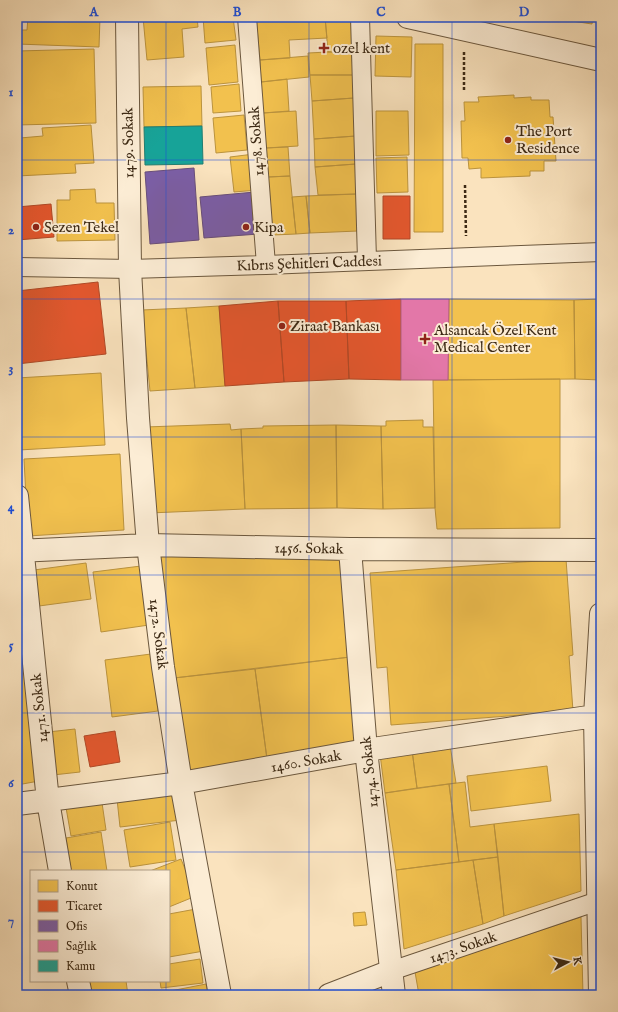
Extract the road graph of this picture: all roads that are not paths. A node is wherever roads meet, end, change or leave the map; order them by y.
1 (127, 17) edge
2 (247, 17) edge
3 (360, 17) edge
4 (408, 17) edge
5 (601, 60) edge
6 (601, 252) edge
7 (367, 260) junction
8 (266, 265) junction
9 (17, 267) edge
10 (130, 269) junction
11 (17, 496) edge
12 (148, 545) junction
13 (350, 549) junction
14 (601, 550) edge
15 (20, 551) edge
16 (601, 614) edge
17 (595, 716) junction
18 (366, 750) junction
19 (181, 784) junction
20 (48, 801) junction
21 (17, 804) edge
22 (60, 870) edge
23 (598, 901) junction
24 (391, 971) junction
25 (78, 982) edge
26 (81, 995) edge
27 (220, 995) edge
28 (329, 995) edge
29 (394, 995) edge
30 (600, 995) edge

1 - 10 street, 1479. Sokak
2 - 8 street, 1478. Sokak
3 - 7 street
4 - 5 street
6 - 7 street, Kıbrıs Şehitleri Caddesi
7 - 8 street, Kıbrıs Şehitleri Caddesi
8 - 10 street, Kıbrıs Şehitleri Caddesi
9 - 10 street, Kıbrıs Şehitleri Caddesi
10 - 12 street, 1472. Sokak
11 - 15 street, 1471. Sokak
12 - 13 street, 1456. Sokak
12 - 15 street, 1456. Sokak
12 - 19 street, 1472. Sokak
13 - 14 street, 1456. Sokak
13 - 18 street, 1474. Sokak
15 - 20 street, 1471. Sokak
16 - 17 street
17 - 18 street, 1460. Sokak
17 - 23 street
18 - 19 street, 1460. Sokak
18 - 24 street, 1474. Sokak
19 - 20 street, 1460. Sokak
19 - 27 street, 1472. Sokak
20 - 21 street, 1460. Sokak
20 - 22 street, 1471. Sokak
23 - 24 street, 1473. Sokak
23 - 30 street
24 - 28 street, 1473. Sokak
24 - 29 street, 1474. Sokak
25 - 26 street

